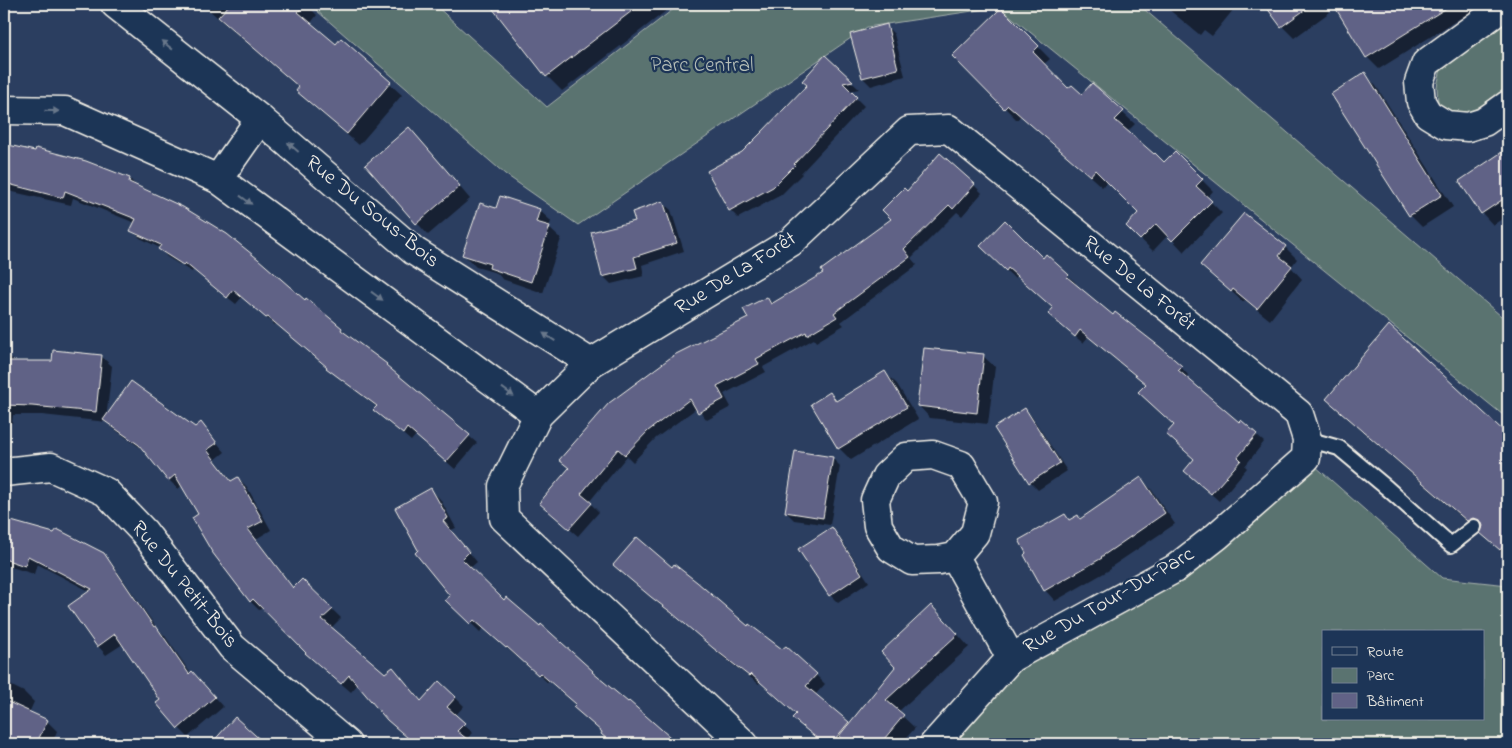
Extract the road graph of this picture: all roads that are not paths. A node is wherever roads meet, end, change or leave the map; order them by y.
1 (115, 4) edge
2 (1507, 4) edge
3 (1508, 105) edge
4 (4, 110) edge
5 (260, 119) junction
6 (218, 179) junction
7 (590, 363) junction
8 (538, 414) junction
9 (1303, 426) junction
10 (4, 472) edge
11 (1474, 527) dead end
12 (955, 557) dead end
13 (1011, 658) junction
14 (347, 744) edge
15 (744, 744) edge
16 (934, 744) edge

5 -> 1 street, Rue Du Sous-Bois
2 - 3 street
4 -> 6 street
5 - 6 street
7 -> 5 street, Rue Du Sous-Bois
6 -> 8 street
7 - 8 street, Rue De La Forêt
7 - 9 street, Rue De La Forêt
8 - 15 street, Rue De La Forêt
9 - 11 lane
9 - 13 street, Rue Du Tour-Du-Parc
10 - 14 street, Rue Du Petit-Bois
12 - 13 street, Rue Du Tour-Du-Parc
13 - 16 street, Rue Du Tour-Du-Parc

